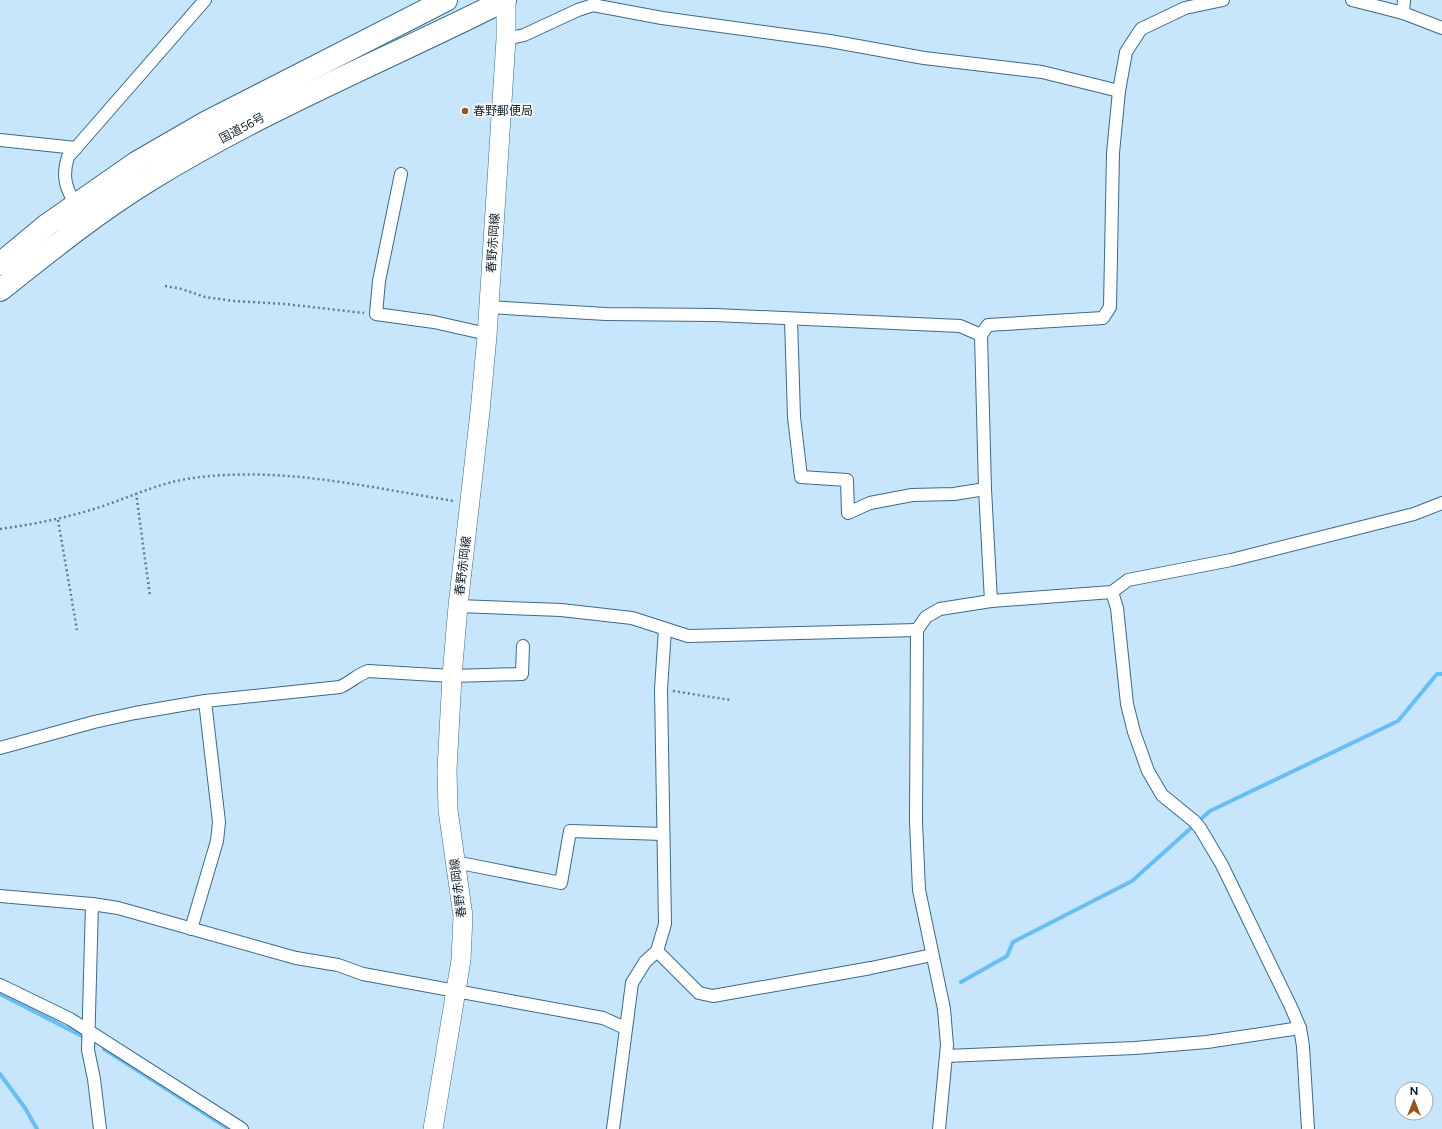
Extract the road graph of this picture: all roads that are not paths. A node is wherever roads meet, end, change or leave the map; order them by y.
1 (205, 0) edge
2 (446, 0) edge
3 (506, 0) edge
4 (1223, 0) edge
5 (1352, 0) edge
6 (1404, 0) edge
7 (1404, 13) junction
8 (1442, 28) edge
9 (506, 39) junction
10 (1119, 91) junction
11 (0, 140) edge
12 (76, 148) junction
13 (401, 174) dead end
14 (80, 213) junction
15 (0, 264) edge
16 (0, 290) edge
17 (488, 307) junction
18 (791, 319) junction
19 (487, 334) junction
20 (981, 335) junction
21 (985, 489) junction
22 (1442, 503) edge
23 (1112, 592) junction
24 (991, 601) junction
25 (458, 606) junction
26 (665, 629) junction
27 (917, 630) junction
28 (523, 646) dead end
29 (452, 676) junction
30 (205, 701) junction
31 (0, 748) edge
32 (663, 834) junction
33 (455, 862) junction
34 (0, 896) edge
35 (92, 904) junction
36 (191, 929) junction
37 (657, 951) junction
38 (932, 955) junction
39 (0, 985) edge
40 (456, 992) junction
41 (625, 1028) junction
42 (1300, 1028) junction
43 (89, 1033) junction
44 (946, 1056) junction
45 (100, 1129) edge
46 (242, 1129) edge
47 (433, 1129) edge
48 (613, 1129) edge
49 (940, 1129) edge
50 (1308, 1129) edge

1 - 12 street
2 - 14 highway, 国道56号
3 - 9 main road, 春野赤岡線
3 - 14 highway, 国道56号
4 - 10 street
5 - 7 street
6 - 7 street
7 - 8 street
9 - 10 street
9 - 17 main road, 春野赤岡線
10 - 20 street
11 - 12 street
12 - 14 street
13 - 19 street
14 - 15 highway, 国道56号
14 - 16 highway, 国道56号
17 - 18 street
17 - 19 main road, 春野赤岡線
18 - 20 street
18 - 21 street
19 - 25 main road, 春野赤岡線
20 - 21 street
21 - 24 street
22 - 23 street
23 - 24 street
23 - 42 street
24 - 27 street
25 - 26 street
25 - 29 main road, 春野赤岡線
26 - 27 street
26 - 32 street
27 - 38 street
28 - 29 street
29 - 30 street
29 - 33 main road, 春野赤岡線
30 - 31 street
30 - 36 street
32 - 33 street
32 - 37 street
33 - 40 main road, 春野赤岡線
34 - 35 street
35 - 36 street
35 - 43 street
36 - 40 street
37 - 38 street
37 - 41 street
38 - 44 street
39 - 43 street
40 - 41 street
40 - 47 main road, 春野赤岡線
41 - 48 street
42 - 44 street
42 - 50 street
43 - 45 street
43 - 46 street
44 - 49 street

